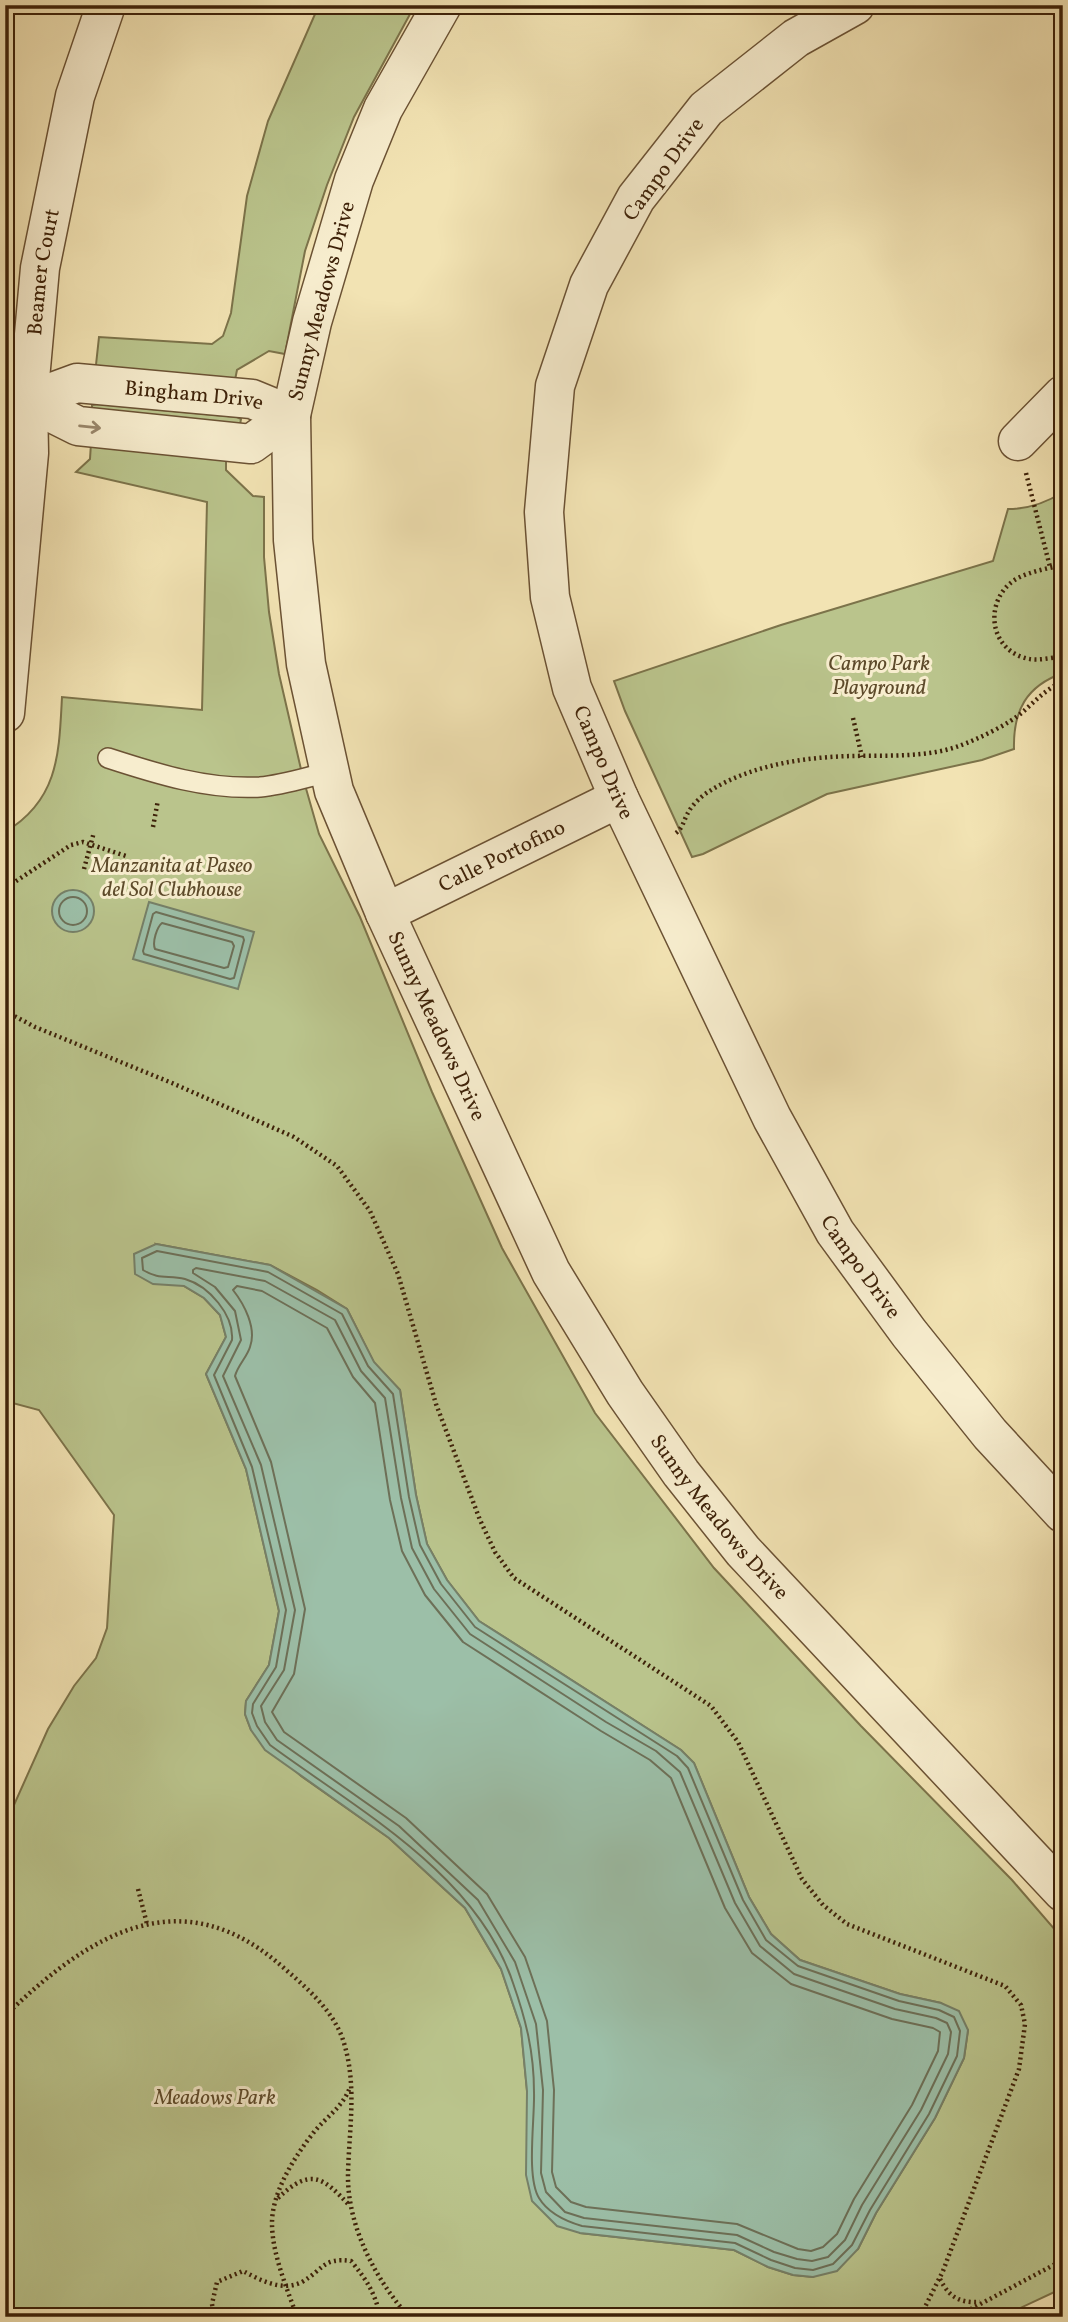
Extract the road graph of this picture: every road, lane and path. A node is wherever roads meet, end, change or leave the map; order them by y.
1 (106, 5) edge
2 (442, 5) edge
3 (855, 5) edge
4 (1063, 396) edge
5 (17, 399) edge
6 (291, 415) junction
7 (1018, 440) joint
8 (1063, 565) edge
9 (1050, 568) junction
10 (1062, 656) edge
11 (1063, 665) edge
12 (1063, 681) edge
13 (5, 713) edge
14 (853, 718) dead end
15 (862, 757) junction
16 (108, 758) dead end
17 (329, 772) junction
18 (619, 799) junction
19 (94, 832) dead end
20 (92, 845) junction
21 (644, 850) junction
22 (127, 856) dead end
23 (84, 869) dead end
24 (5, 893) edge
25 (385, 913) junction
26 (5, 1012) edge
27 (1063, 1513) edge
28 (138, 1889) dead end
29 (1063, 1892) edge
30 (147, 1924) junction
31 (5, 2016) edge
32 (351, 2083) junction
33 (278, 2199) junction
34 (351, 2206) junction
35 (1063, 2260) edge
36 (940, 2279) junction
37 (287, 2287) junction
38 (984, 2301) junction
39 (214, 2317) edge
40 (297, 2317) edge
41 (380, 2317) edge
42 (409, 2317) edge
43 (920, 2317) edge
44 (956, 2317) edge

1 - 5 street, Beamer Court
2 - 6 street, Sunny Meadows Drive
3 - 18 street, Campo Drive
4 - 7 street
5 - 6 street, Bingham Drive
5 - 13 street, Beamer Court
6 - 17 street, Sunny Meadows Drive
7 - 9 path
8 - 9 path
9 - 10 path
10 - 11 path
12 - 15 path
14 - 15 path
15 - 21 path
16 - 17 lane
17 - 25 street, Sunny Meadows Drive
18 - 21 street, Campo Drive
18 - 25 street, Calle Portofino
19 - 20 path
20 - 22 path
20 - 23 path
20 - 24 path
21 - 27 street, Campo Drive
25 - 29 street, Sunny Meadows Drive
26 - 36 path
28 - 30 path
30 - 31 path
30 - 32 path
32 - 33 path
32 - 34 path
33 - 34 path
33 - 37 path
34 - 42 path
35 - 38 path
36 - 38 path
36 - 43 path
37 - 39 path
37 - 40 path
37 - 41 path
38 - 44 path

